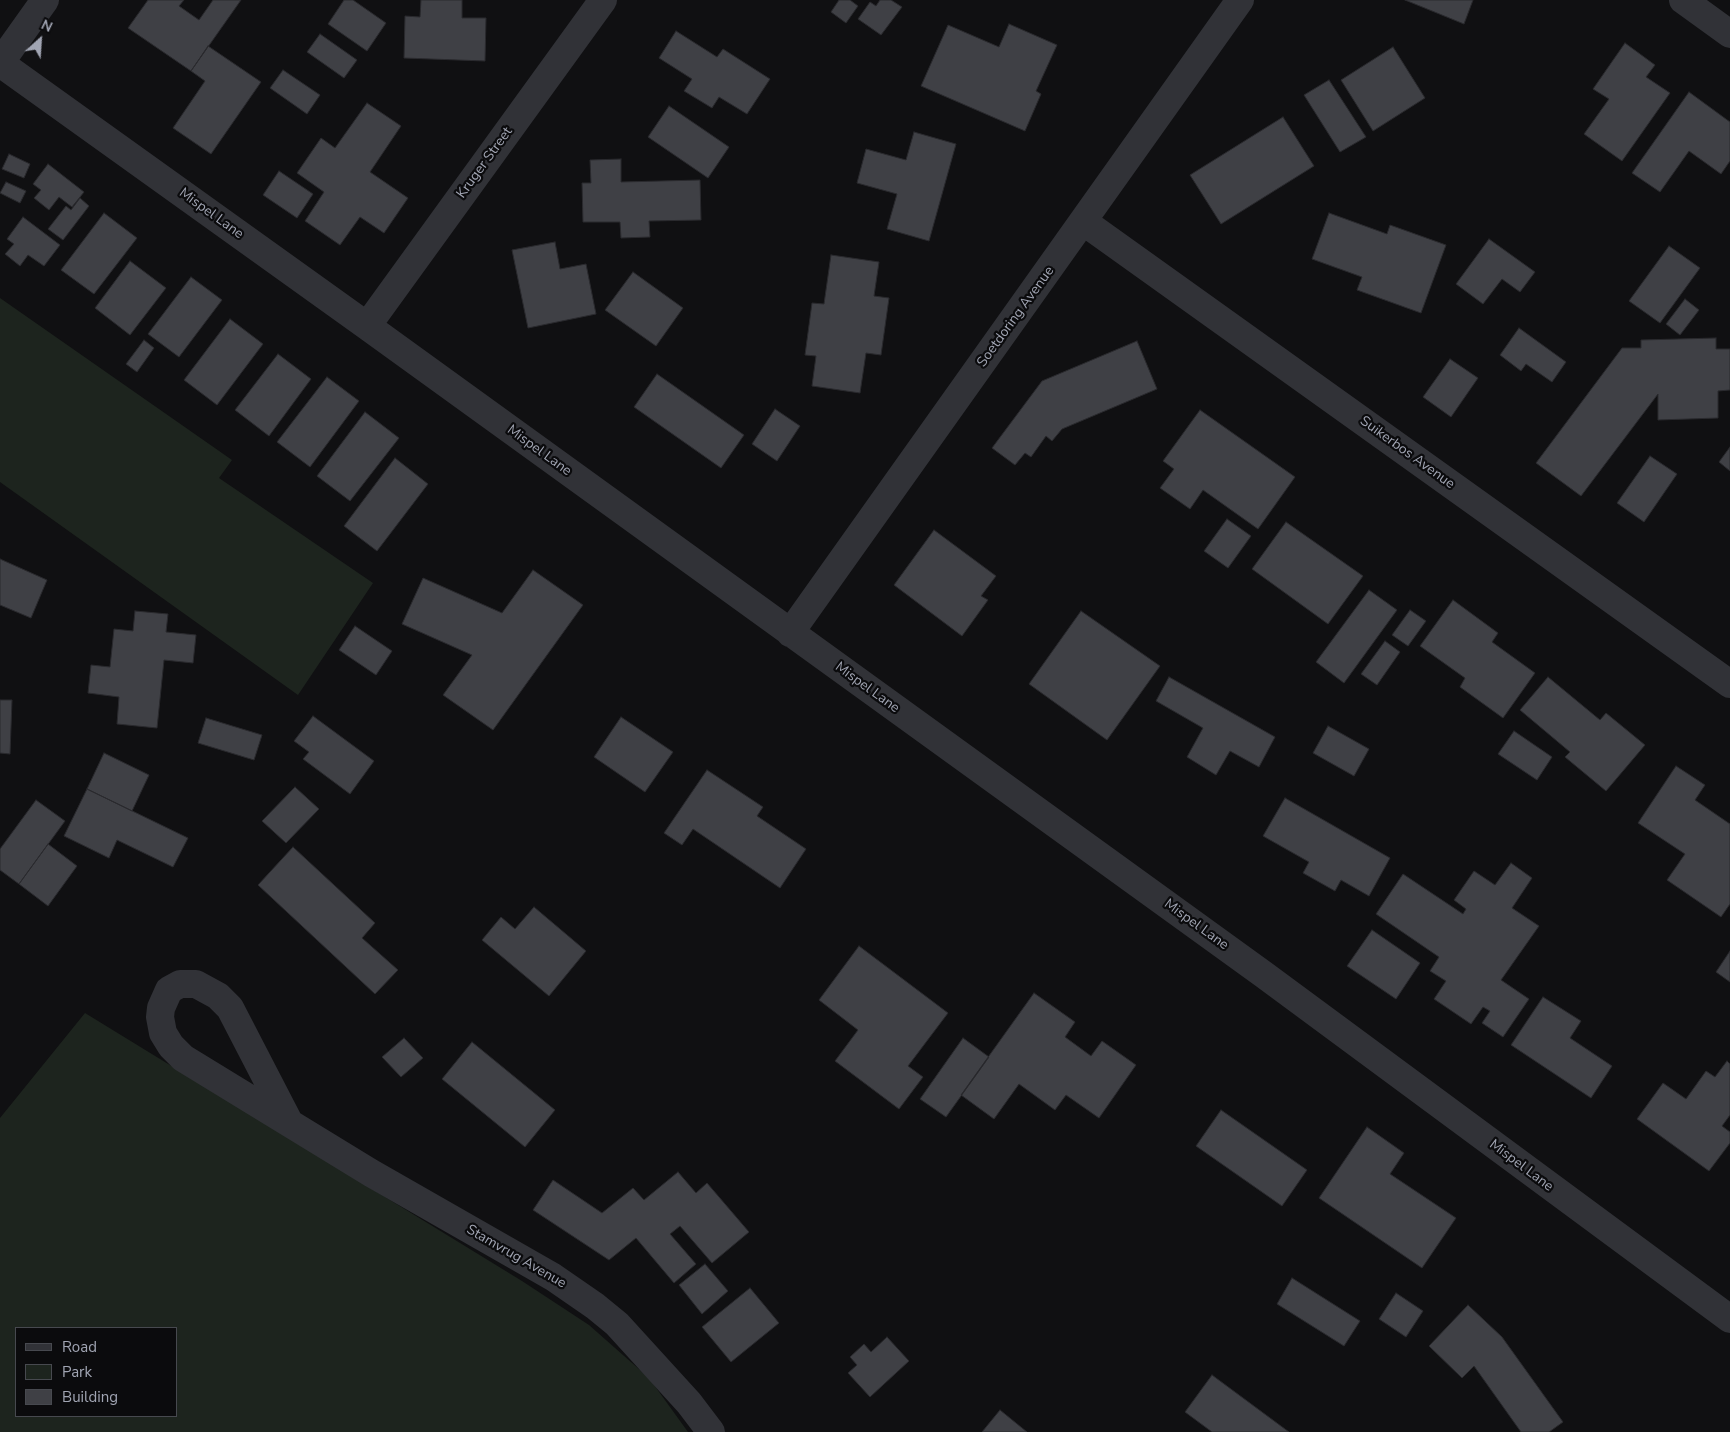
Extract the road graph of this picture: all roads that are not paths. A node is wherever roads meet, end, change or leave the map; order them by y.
1 (45, 0) edge
2 (603, 0) edge
3 (1240, 0) edge
4 (1683, 0) edge
5 (1730, 34) edge
6 (0, 63) edge
7 (1084, 222) junction
8 (367, 326) junction
9 (790, 633) junction
10 (1730, 684) edge
11 (289, 1122) junction
12 (1730, 1319) edge
13 (711, 1432) edge

1 - 6 street
2 - 8 street, Kruger Street
3 - 7 street, Soetdoring Avenue
4 - 5 street
6 - 8 street, Mispel Lane
7 - 9 street, Soetdoring Avenue
7 - 10 street, Suikerbos Avenue
8 - 9 street, Mispel Lane
9 - 12 street, Mispel Lane
11 - 11 street, Stamvrug Avenue
11 - 13 street, Stamvrug Avenue

